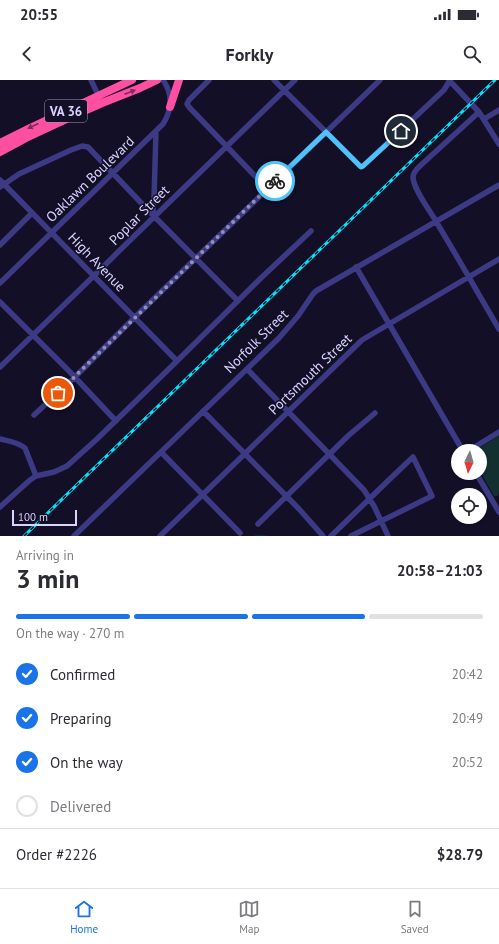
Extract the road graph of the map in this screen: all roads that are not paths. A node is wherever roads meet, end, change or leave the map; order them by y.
1 (91, 80) edge
2 (132, 80) edge
3 (157, 80) edge
4 (163, 80) edge
5 (179, 80) edge
6 (209, 80) edge
7 (274, 80) edge
8 (295, 80) edge
9 (380, 80) edge
10 (450, 80) edge
11 (284, 90) junction
12 (100, 99) junction
13 (170, 107) junction
14 (499, 110) edge
15 (479, 112) junction
16 (484, 119) junction
17 (156, 131) junction
18 (326, 132) junction
19 (0, 143) edge
20 (499, 144) edge
21 (226, 146) junction
22 (0, 152) edge
23 (113, 173) junction
24 (1, 184) edge
25 (499, 185) edge
26 (267, 189) junction
27 (32, 213) junction
28 (154, 216) junction
29 (436, 221) junction
30 (311, 231) dead end
31 (52, 233) junction
32 (0, 245) edge
33 (196, 258) junction
34 (499, 259) edge
35 (356, 267) junction
36 (94, 276) junction
37 (468, 276) junction
38 (0, 283) edge
39 (238, 300) junction
40 (0, 302) edge
41 (134, 318) junction
42 (389, 323) junction
43 (499, 329) edge
44 (32, 335) junction
45 (177, 361) junction
46 (0, 366) edge
47 (247, 369) junction
48 (75, 377) junction
49 (203, 411) junction
50 (288, 411) junction
51 (375, 413) dead end
52 (34, 416) dead end
53 (116, 421) junction
54 (499, 432) edge
55 (0, 439) edge
56 (460, 444) edge
57 (479, 444) edge
58 (161, 452) junction
59 (245, 454) junction
60 (329, 454) junction
61 (36, 476) junction
62 (480, 480) edge
63 (202, 495) junction
64 (286, 496) junction
65 (499, 496) edge
66 (370, 498) junction
67 (493, 501) junction
68 (0, 507) edge
69 (499, 512) edge
70 (381, 521) junction
71 (258, 524) dead end
72 (240, 533) dead end
73 (76, 535) edge
74 (160, 536) edge
75 (323, 536) edge
76 (331, 536) edge
77 (351, 536) edge
78 (388, 536) edge

1 - 12 street
2 - 12 highway, VA 36
12 -> 3 highway, VA 36
4 - 13 street
5 - 13 highway
6 - 21 street
7 - 11 street
8 - 11 street, Poplar Street
9 - 18 street
10 - 15 street
10 - 18 street
11 - 18 street
11 - 21 street, Poplar Street
12 -> 19 highway, VA 36
12 - 22 highway, VA 36
13 - 17 street, Oaklawn Boulevard
14 - 16 street
15 - 16 street
15 - 29 street
16 - 20 street
17 - 23 street, Oaklawn Boulevard
17 - 28 street
18 - 26 street
21 - 26 street
21 - 28 street, Poplar Street
23 - 24 street
23 - 28 street
23 - 31 street, Oaklawn Boulevard
24 - 27 street, High Avenue
25 - 29 street, Norfolk Street
26 - 33 street
27 - 31 street, High Avenue
27 - 32 street
28 - 33 street
28 - 36 street, Poplar Street
29 - 35 street, Norfolk Street
29 - 37 street
30 - 39 street
31 - 36 street, High Avenue
31 - 38 street, Oaklawn Boulevard
33 - 39 street
33 - 41 street
34 - 37 street, Portsmouth Street
35 - 42 street
35 - 47 street, Norfolk Street
36 - 41 street, High Avenue
36 - 44 street, Poplar Street
37 - 42 street, Portsmouth Street
37 - 43 street
39 - 45 street
40 - 44 street
41 - 45 street, High Avenue
41 - 48 street
42 - 50 street, Portsmouth Street
42 - 56 street
44 - 46 street, Poplar Street
44 - 48 street
45 - 53 street
47 - 49 street, Norfolk Street
47 - 50 street
48 - 52 street
48 - 53 street
49 - 58 street, Norfolk Street
49 - 59 street
50 - 59 street, Portsmouth Street
50 - 60 street
51 - 60 street
53 - 61 street
54 - 57 street
55 - 61 street
58 - 63 street
58 - 73 street, Norfolk Street
59 - 63 street, Portsmouth Street
59 - 64 street
60 - 64 street
60 - 66 street
61 - 68 street
62 - 67 street
63 - 72 street
63 - 74 street, Portsmouth Street
64 - 71 street
64 - 75 street
65 - 67 street
66 - 70 street
66 - 70 street
66 - 76 street
67 - 69 street
70 - 77 street
70 - 78 street

